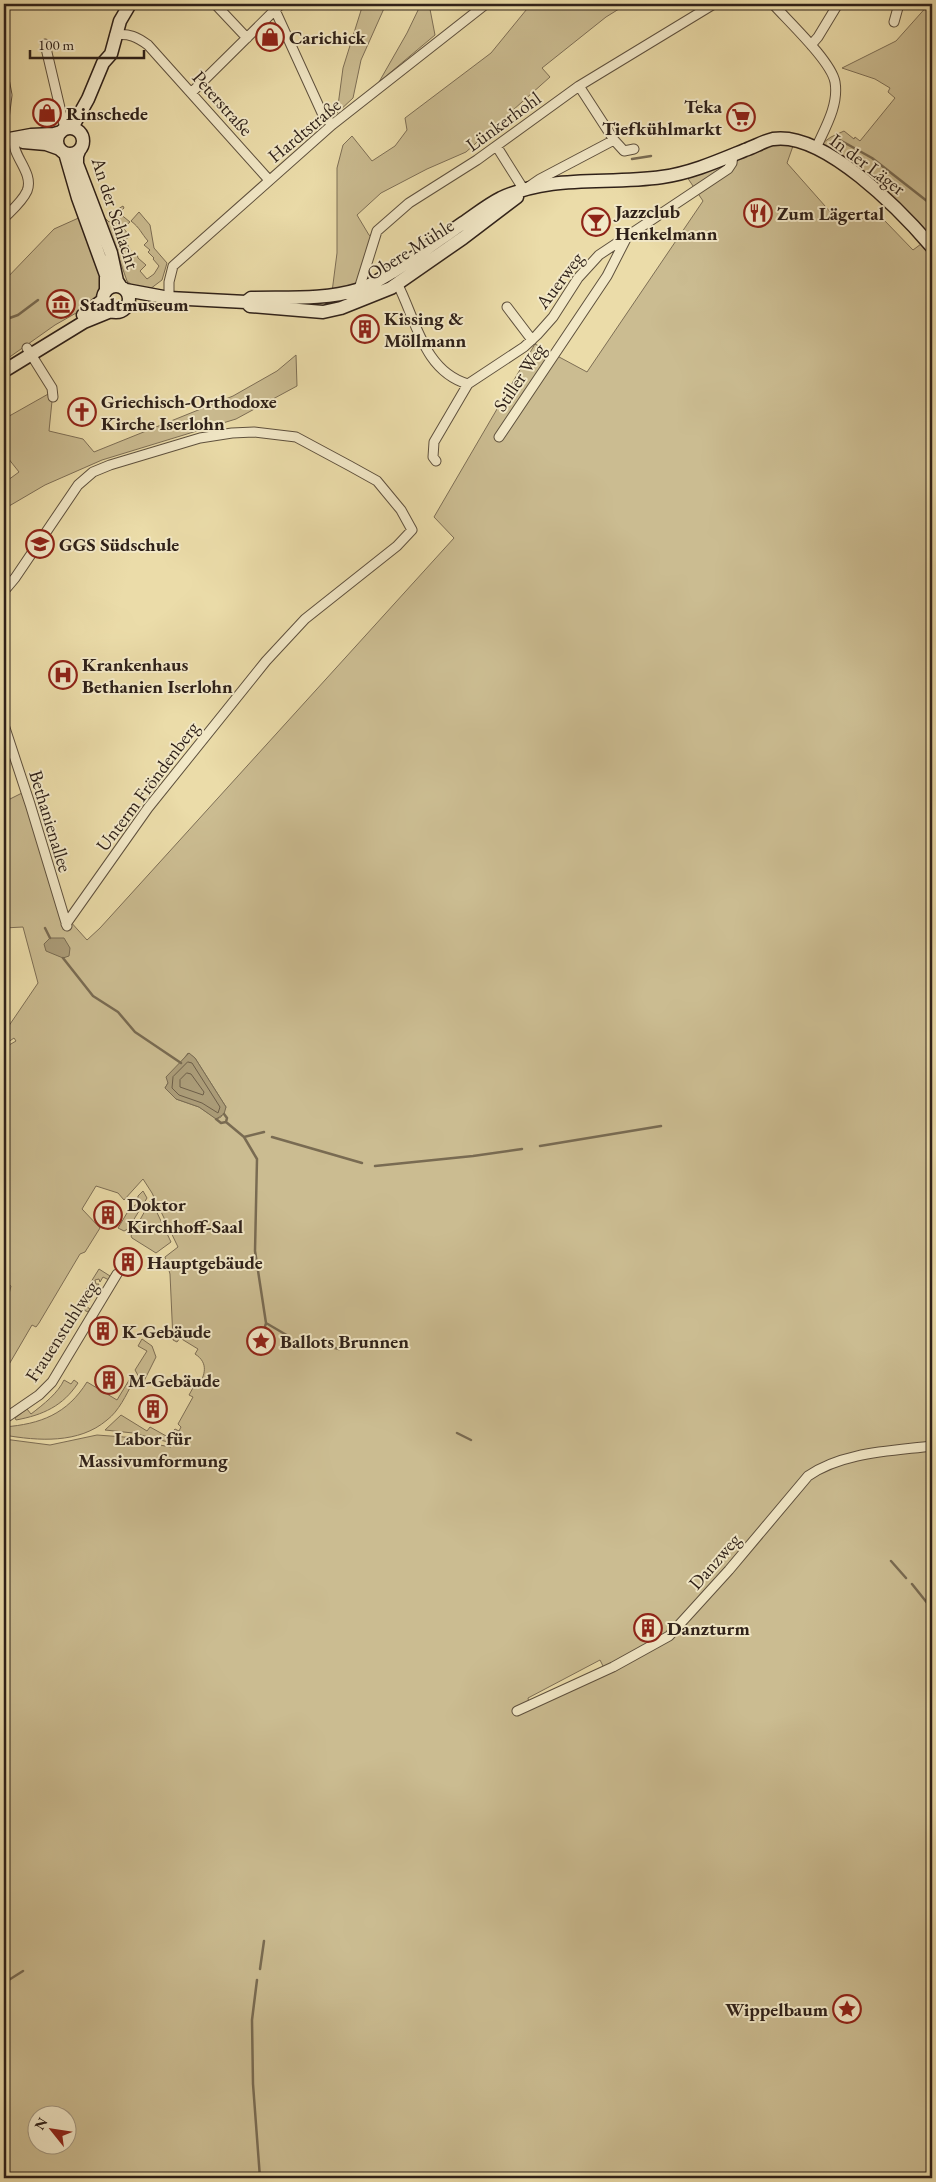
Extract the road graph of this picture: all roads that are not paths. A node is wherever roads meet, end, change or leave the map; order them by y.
1 (130, 4) edge
2 (215, 4) edge
3 (486, 4) edge
4 (714, 4) edge
5 (773, 4) edge
6 (838, 4) edge
7 (898, 4) edge
8 (275, 6) edge
9 (894, 22) dead end
10 (121, 34) junction
11 (246, 38) junction
12 (46, 44) dead end
13 (811, 45) junction
14 (4, 79) edge
15 (579, 86) junction
16 (191, 93) junction
17 (88, 99) junction
18 (4, 119) edge
19 (332, 125) junction
20 (65, 129) junction
21 (82, 135) junction
22 (9, 140) edge
23 (614, 140) junction
24 (797, 141) joint
25 (497, 147) junction
26 (816, 148) junction
27 (634, 150) dead end
28 (62, 151) junction
29 (79, 151) junction
30 (733, 155) junction
31 (269, 180) junction
32 (524, 190) junction
33 (4, 218) edge
34 (629, 234) junction
35 (932, 247) edge
36 (397, 283) junction
37 (123, 289) junction
38 (104, 295) junction
39 (358, 295) junction
40 (169, 298) junction
41 (128, 305) junction
42 (507, 307) dead end
43 (111, 312) junction
44 (532, 340) junction
45 (29, 351) junction
46 (4, 365) edge
47 (4, 371) edge
48 (468, 384) junction
49 (54, 397) dead end
50 (499, 437) dead end
51 (436, 461) dead end
52 (4, 591) edge
53 (4, 725) edge
54 (66, 925) joint
55 (117, 1274) dead end
56 (4, 1419) edge
57 (932, 1446) edge
58 (517, 1711) dead end

1 - 10 main road
2 - 11 street
3 - 19 street, Hardtstraße
4 - 15 street, Lünkerhohl
5 - 13 street
6 - 13 street
7 - 9 street
8 - 11 street
8 - 19 street
10 - 16 street, Peterstraße
10 - 17 main road
11 - 16 street
12 - 20 street
13 - 26 street
14 - 18 street
15 - 23 street
15 - 25 street, Lünkerhohl
16 - 31 street, Peterstraße
17 - 20 main road
17 - 21 main road
19 - 31 street, Hardtstraße
20 - 21 main road
20 - 22 main road
20 - 28 main road
21 - 29 main road
22 - 28 main road
22 - 33 street
23 - 27 street
23 - 32 street
24 - 26 main road, In der Läger
24 - 30 main road, Obere Mühle
25 - 32 street
25 - 39 street, Lünkerhohl
26 - 35 main road, In der Läger
28 - 29 main road
28 - 38 main road, An der Schlacht
29 - 37 main road, An der Schlacht
30 - 32 main road, Obere Mühle
30 - 34 street, Auerweg
31 - 40 street, Hardtstraße
32 - 36 main road, Obere Mühle
32 - 39 main road, Obere Mühle
34 - 44 street, Auerweg
34 - 50 street, Stiller Weg
36 - 39 main road, Obere Mühle
36 - 48 street
37 - 38 main road
37 - 40 main road, Obere Mühle
37 - 41 main road
38 - 43 main road
38 - 45 main road
39 - 40 main road, Obere Mühle
40 - 41 main road, Obere Mühle
41 - 43 main road
42 - 44 street, Auerweg
43 - 45 main road
44 - 48 street, Auerweg
45 - 46 main road
45 - 47 main road
45 - 49 street
48 - 51 street
52 - 54 street, Unterm Fröndenberg
53 - 54 street, Bethanienallee
55 - 56 street, Frauenstuhlweg
57 - 58 street, Danzweg

